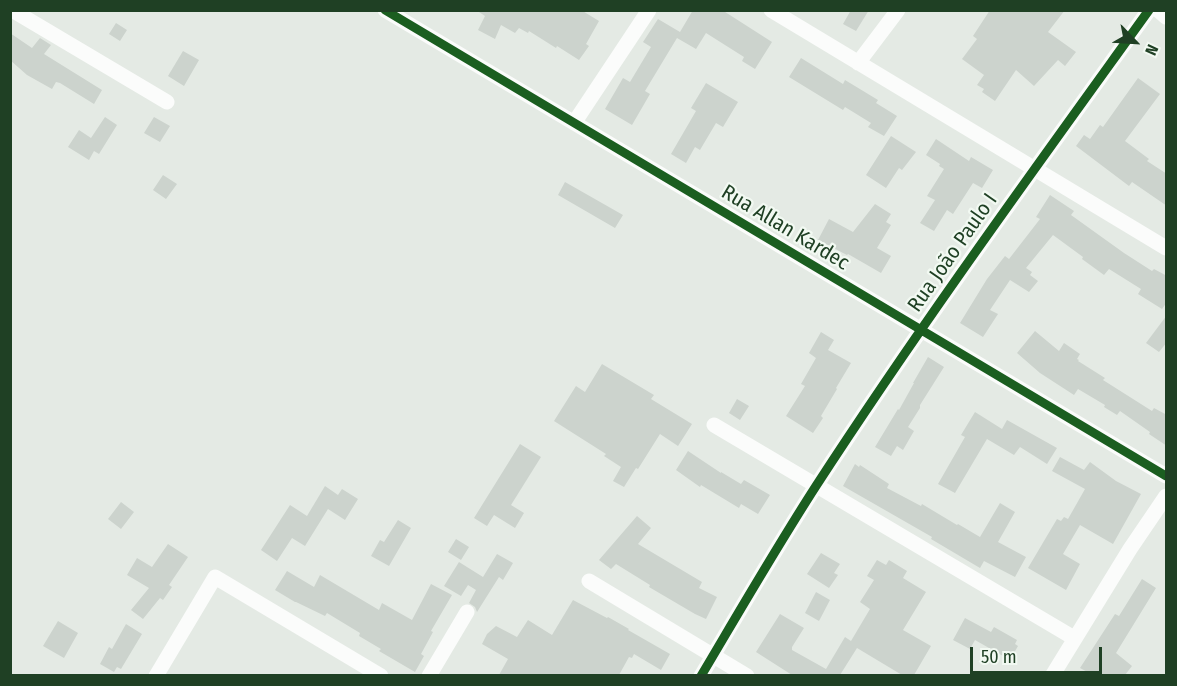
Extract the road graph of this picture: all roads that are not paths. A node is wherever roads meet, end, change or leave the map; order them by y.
1 (12, 10) edge
2 (385, 10) edge
3 (649, 10) edge
4 (771, 10) edge
5 (898, 10) edge
6 (1149, 10) edge
7 (1158, 10) edge
8 (1167, 17) edge
9 (858, 63) junction
10 (167, 102) dead end
11 (574, 123) junction
12 (1035, 169) junction
13 (1167, 248) edge
14 (920, 330) junction
15 (714, 425) dead end
16 (1167, 476) edge
17 (816, 486) junction
18 (1167, 496) edge
19 (589, 581) dead end
20 (467, 612) dead end
21 (1074, 638) junction
22 (713, 655) junction
23 (156, 675) edge
24 (381, 675) edge
25 (429, 675) edge
26 (701, 675) edge
27 (747, 675) edge
28 (1052, 675) edge

1 - 10 street
2 - 11 street, Rua Allan Kardec
3 - 11 street
4 - 9 street
5 - 9 street
6 - 12 street, Rua João Paulo I
7 - 8 street
9 - 12 street
11 - 14 street, Rua Allan Kardec
12 - 13 street
12 - 14 street, Rua João Paulo I
14 - 16 street, Rua Allan Kardec
14 - 17 street, Rua João Paulo I
15 - 17 street
17 - 21 street
17 - 22 street, Rua João Paulo I
18 - 21 street
19 - 22 street
20 - 25 street
21 - 28 street
22 - 26 street, Rua João Paulo I
22 - 27 street
23 - 24 street

